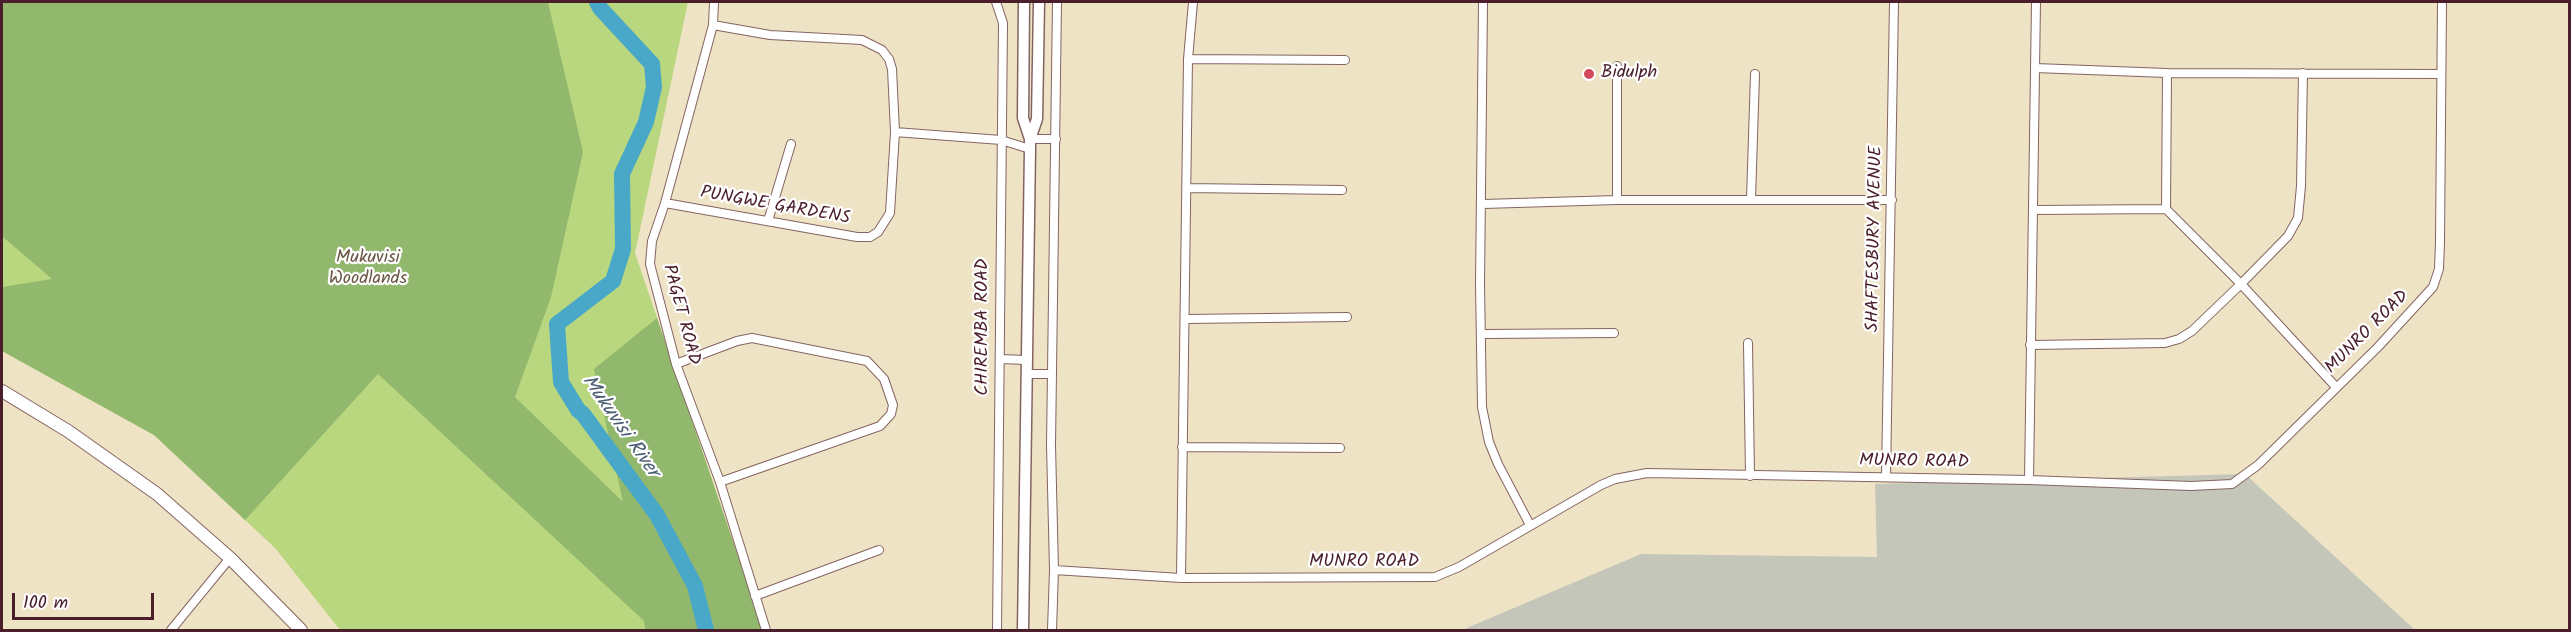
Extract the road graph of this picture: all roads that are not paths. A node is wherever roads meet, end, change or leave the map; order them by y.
1 (714, 2) edge
2 (996, 2) edge
3 (1024, 2) edge
4 (1039, 2) edge
5 (1057, 2) edge
6 (1193, 2) edge
7 (1483, 2) edge
8 (1894, 2) edge
9 (2036, 2) edge
10 (2442, 2) edge
11 (713, 25) junction
12 (1188, 59) junction
13 (1345, 60) dead end
14 (1617, 66) dead end
15 (2035, 68) junction
16 (2167, 73) junction
17 (2302, 73) junction
18 (1755, 74) dead end
19 (2441, 74) junction
20 (895, 132) junction
21 (1001, 140) junction
22 (1056, 140) junction
23 (791, 144) dead end
24 (1030, 144) junction
25 (1188, 189) junction
26 (1342, 190) dead end
27 (1751, 199) junction
28 (1617, 200) junction
29 (1892, 200) junction
30 (665, 203) junction
31 (1483, 204) junction
32 (2166, 209) junction
33 (2033, 210) junction
34 (768, 221) junction
35 (2241, 284) junction
36 (1347, 317) dead end
37 (1186, 319) junction
38 (1614, 333) dead end
39 (1483, 334) junction
40 (1748, 343) dead end
41 (2030, 345) junction
42 (1001, 359) junction
43 (1026, 360) junction
44 (676, 364) junction
45 (1026, 374) junction
46 (1052, 374) junction
47 (2336, 387) junction
48 (2, 391) edge
49 (1182, 447) junction
50 (1340, 448) dead end
51 (1750, 476) junction
52 (1886, 477) junction
53 (2029, 480) junction
54 (720, 482) junction
55 (1530, 525) junction
56 (879, 550) dead end
57 (230, 558) junction
58 (1054, 570) junction
59 (1181, 578) junction
60 (755, 596) junction
61 (171, 630) edge
62 (301, 630) edge
63 (766, 630) edge
64 (997, 630) edge
65 (1022, 630) edge
66 (1052, 630) edge

1 - 11 street, PAGET ROAD
2 - 21 street, CHIREMBA ROAD
3 - 24 main road
4 - 24 main road
5 - 22 street
6 - 12 street
7 - 31 street
8 - 29 street, SHAFTESBURY AVENUE
9 - 15 street
10 - 19 street, MUNRO ROAD
11 - 20 street, PUNGWE GARDENS
11 - 30 street, PAGET ROAD
12 - 13 street
12 - 25 street
14 - 28 street
15 - 16 street
15 - 33 street
16 - 17 street
16 - 32 street
17 - 19 street
17 - 35 street
18 - 27 street
19 - 47 street, MUNRO ROAD
20 - 21 street
20 - 34 street, PUNGWE GARDENS
21 - 24 street
21 - 42 street, CHIREMBA ROAD
22 - 24 street
22 - 46 street
23 - 34 street
24 - 43 main road
25 - 26 street
25 - 37 street
27 - 28 street
27 - 29 street
28 - 31 street
29 - 52 street, SHAFTESBURY AVENUE
30 - 34 street, PUNGWE GARDENS
30 - 44 street, PAGET ROAD
31 - 39 street
32 - 33 street
32 - 35 street
33 - 41 street
35 - 41 street
35 - 47 street
36 - 37 street
37 - 49 street
38 - 39 street
39 - 55 street
40 - 51 street
41 - 53 street
42 - 43 street
42 - 64 street, CHIREMBA ROAD
43 - 45 main road
44 - 54 street, PAGET ROAD
44 - 54 street
45 - 46 street
45 - 65 main road
46 - 58 street
47 - 53 street, MUNRO ROAD
48 - 57 main road
49 - 50 street
49 - 59 street
51 - 52 street, MUNRO ROAD
51 - 55 street, MUNRO ROAD
52 - 53 street, MUNRO ROAD
54 - 60 street, PAGET ROAD
55 - 59 street, MUNRO ROAD
56 - 60 street
57 - 61 street
57 - 62 main road
58 - 59 street, MUNRO ROAD
58 - 66 street
60 - 63 street, PAGET ROAD

